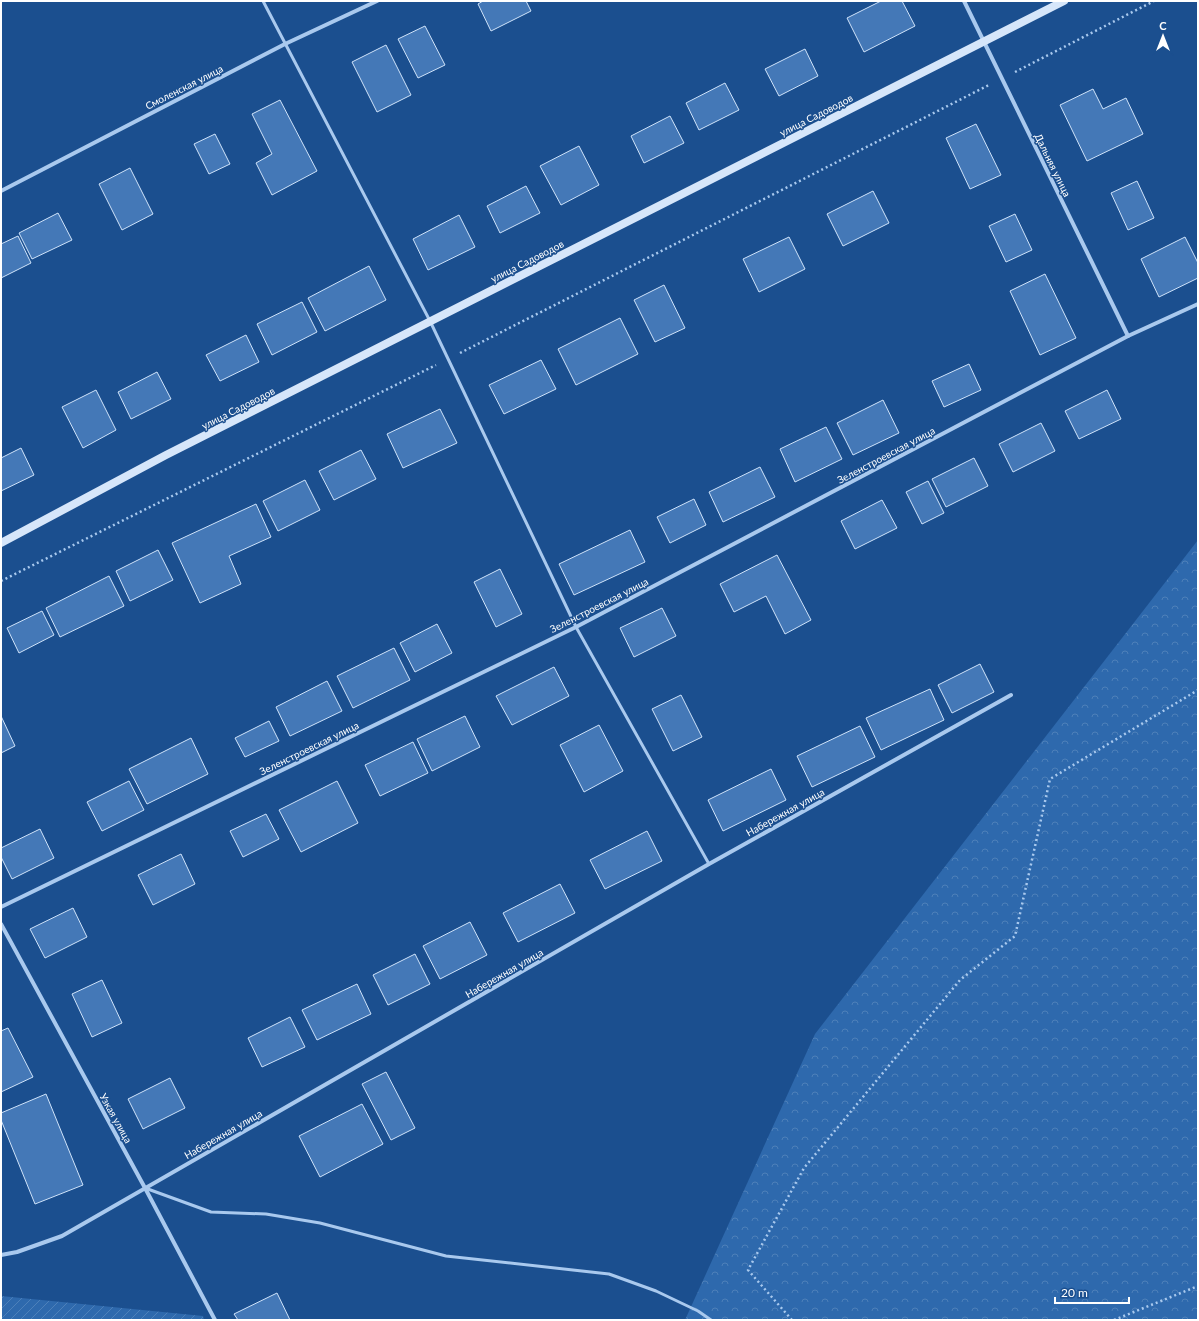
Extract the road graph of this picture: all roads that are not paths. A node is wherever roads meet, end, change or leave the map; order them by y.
1 (263, 1) edge
2 (377, 1) edge
3 (964, 1) edge
4 (1064, 1) edge
5 (984, 41) junction
6 (285, 44) junction
7 (1, 191) edge
8 (1198, 304) edge
9 (430, 321) junction
10 (1128, 336) junction
11 (1, 543) edge
12 (576, 627) junction
13 (1011, 695) dead end
14 (709, 864) junction
15 (1, 907) edge
16 (1, 924) edge
17 (145, 1188) junction
18 (1, 1255) edge
19 (215, 1320) edge
20 (711, 1320) edge

1 - 6 lane
2 - 6 street, Смоленская улица
3 - 5 street, Дальняя улица
4 - 5 main road, улица Садоводов
5 - 9 main road, улица Садоводов
5 - 10 street, Дальняя улица
6 - 7 street, Смоленская улица
6 - 9 lane
8 - 10 street, Зеленстроевская улица
9 - 11 main road, улица Садоводов
9 - 12 lane
10 - 12 street, Зеленстроевская улица
12 - 14 lane
12 - 15 street, Зеленстроевская улица
13 - 14 street, Набережная улица
14 - 17 street, Набережная улица
16 - 17 street, Узкая улица
17 - 18 street, Набережная улица
17 - 19 street, Узкая улица
17 - 20 lane

